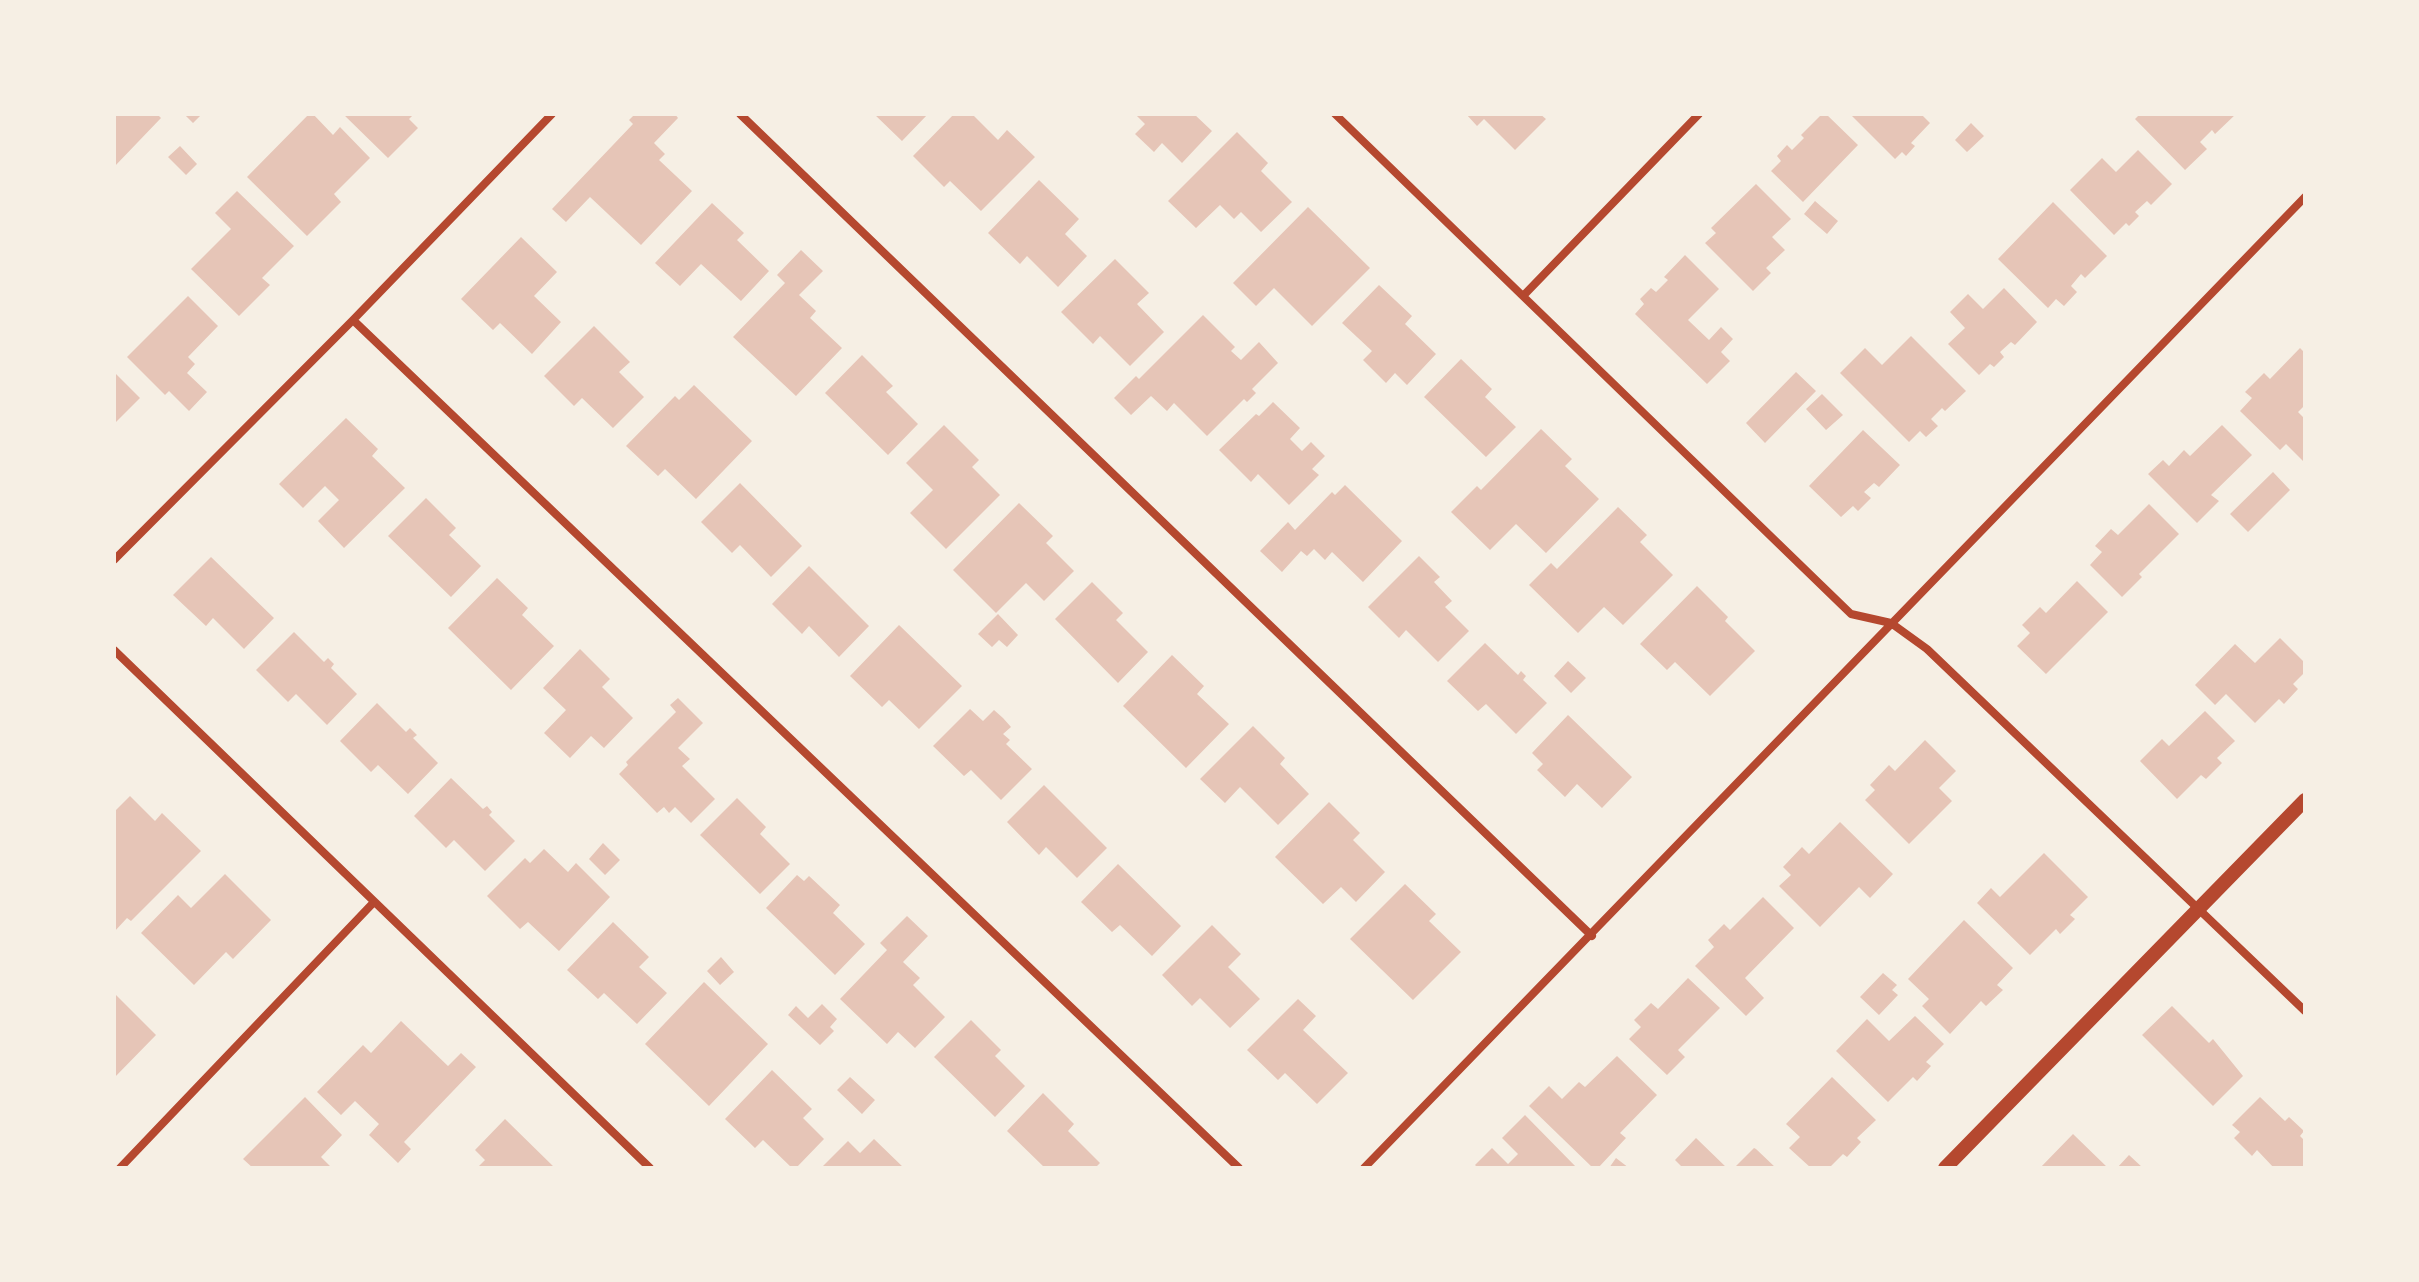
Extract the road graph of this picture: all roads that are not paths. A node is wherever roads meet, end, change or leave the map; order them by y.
1 (552, 114) edge
2 (740, 114) edge
3 (1335, 114) edge
4 (1699, 114) edge
5 (2305, 197) edge
6 (1524, 295) junction
7 (353, 320) junction
8 (114, 560) edge
9 (1891, 623) junction
10 (114, 650) edge
11 (2305, 800) edge
12 (374, 902) junction
13 (2199, 909) junction
14 (1592, 936) junction
15 (2305, 1011) edge
16 (120, 1168) edge
17 (650, 1168) edge
18 (1239, 1168) edge
19 (1364, 1168) edge
20 (1945, 1168) edge

1 - 7 street
2 - 14 street
3 - 6 street
4 - 6 street
5 - 9 street
6 - 9 street
7 - 8 street
7 - 18 street
9 - 13 street
9 - 14 street
10 - 12 street
11 - 13 street
12 - 16 street
12 - 17 street
13 - 15 street
13 - 20 street
14 - 19 street

